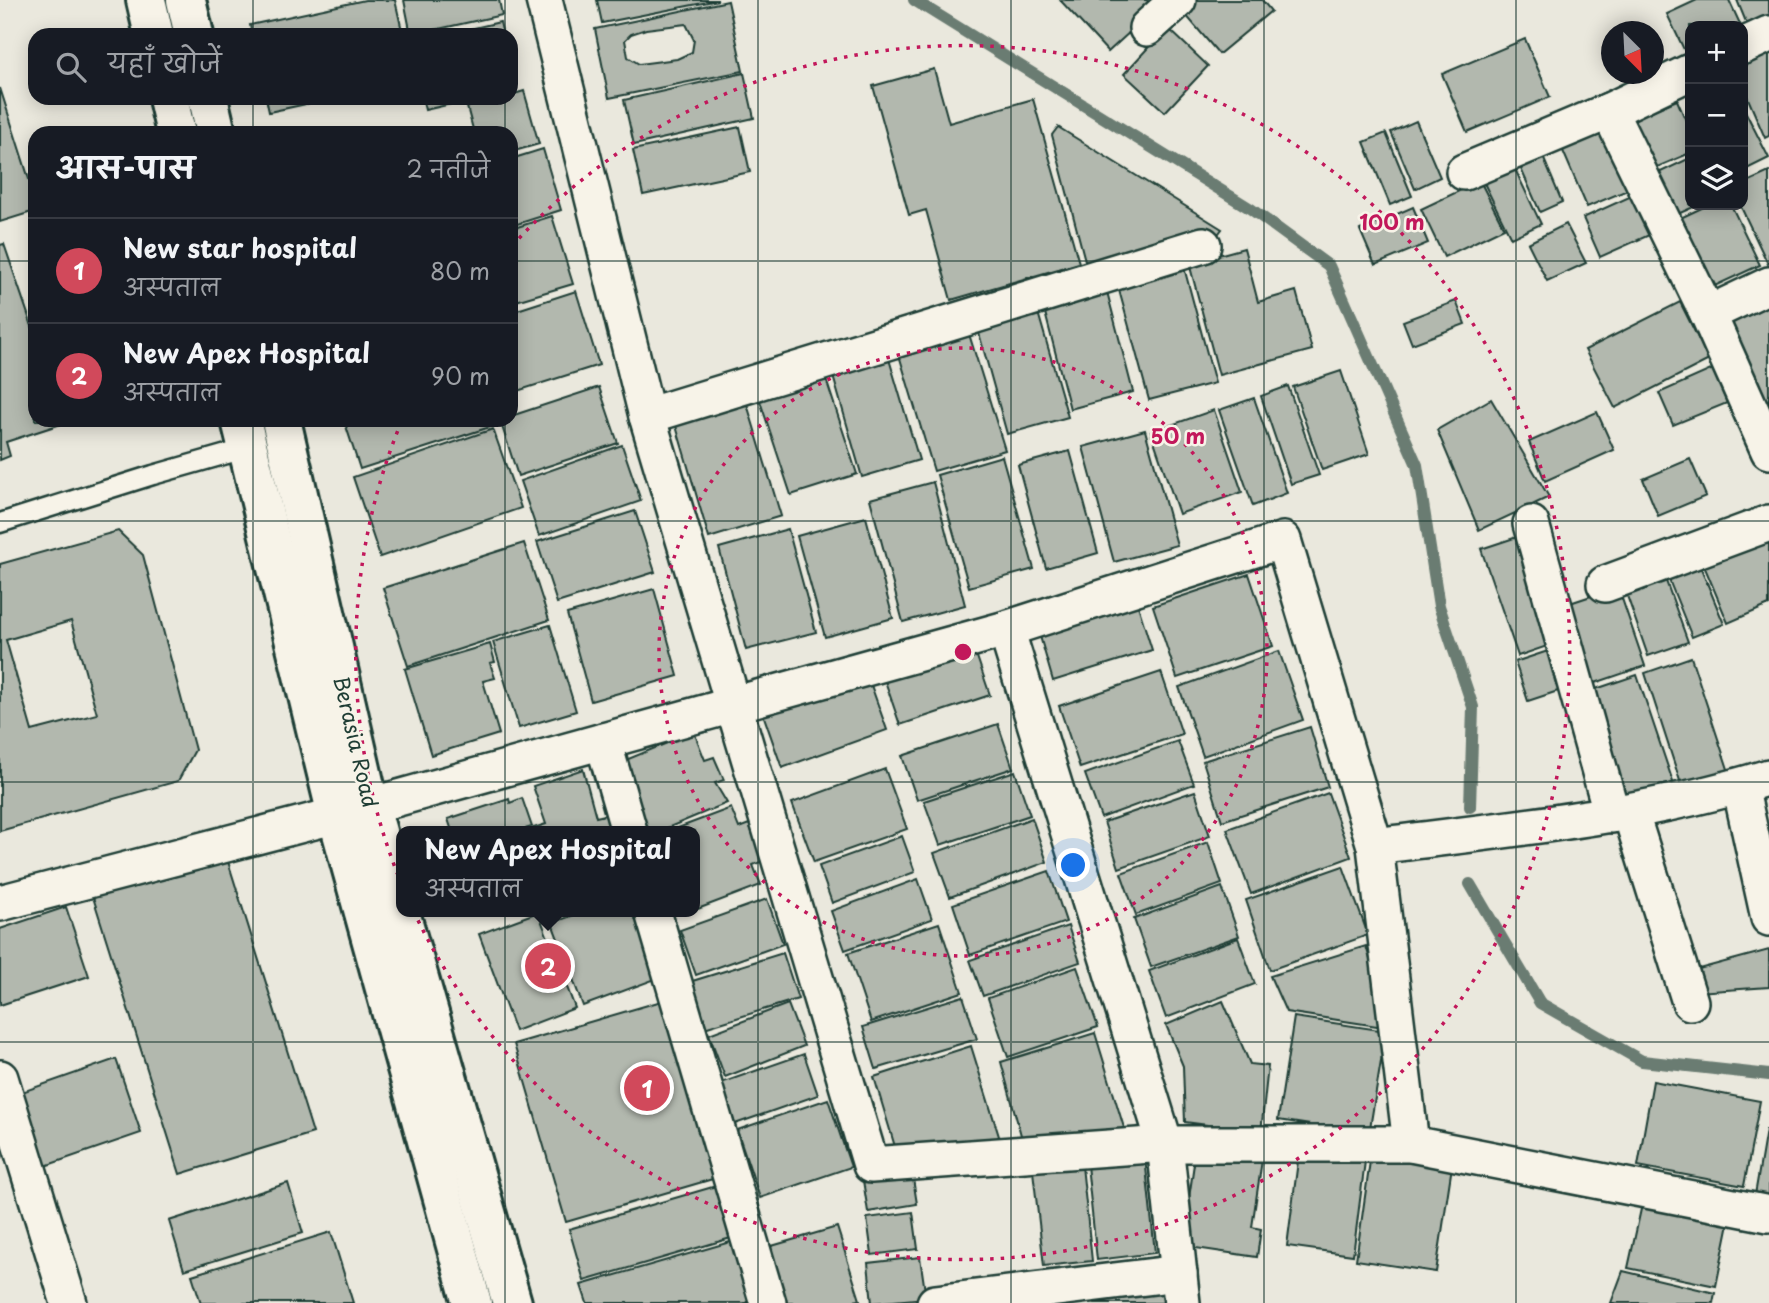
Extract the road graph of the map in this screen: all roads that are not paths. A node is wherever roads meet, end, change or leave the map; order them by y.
1 (146, 0) edge
2 (186, 0) edge
3 (544, 0) edge
4 (1178, 0) edge
5 (152, 28) edge
6 (192, 28) edge
7 (1147, 28) dead end
8 (1769, 34) edge
9 (1748, 44) edge
10 (1685, 74) edge
11 (170, 105) edge
12 (210, 105) edge
13 (1609, 111) junction
14 (174, 126) edge
15 (214, 126) edge
16 (1464, 172) dead end
17 (1203, 245) dead end
18 (1769, 285) edge
19 (1708, 314) junction
20 (647, 416) junction
21 (282, 427) edge
22 (244, 434) edge
23 (1769, 451) edge
24 (0, 523) edge
25 (1769, 523) edge
26 (1531, 524) dead end
27 (1605, 584) dead end
28 (1006, 629) junction
29 (735, 705) junction
30 (603, 741) junction
31 (1755, 781) edge
32 (353, 810) junction
33 (1621, 813) junction
34 (628, 826) edge
35 (1375, 846) junction
36 (0, 903) edge
37 (654, 917) edge
38 (1769, 918) edge
39 (1690, 1002) dead end
40 (0, 1079) edge
41 (1165, 1144) junction
42 (1412, 1144) junction
43 (1769, 1214) edge
44 (1180, 1288) edge
45 (69, 1303) edge
46 (472, 1303) edge
47 (512, 1303) edge
48 (768, 1303) edge
49 (935, 1303) edge

1 - 5 main road
2 - 6 main road
3 - 20 street
4 - 7 street
8 - 9 street
10 - 13 street
11 - 14 main road
12 - 15 main road
13 - 16 street
13 - 19 street
17 - 20 street
18 - 19 street
19 - 23 street
20 - 29 street
21 - 32 main road, Berasia Road
22 - 24 lane
22 - 32 main road, Berasia Road
25 - 27 street
26 - 33 street
28 - 29 street
28 - 35 street
28 - 41 street
29 - 30 street
29 - 41 street
30 - 32 street
30 - 34 street
31 - 33 street
31 - 38 street
32 - 36 street
32 - 46 main road, Berasia Road
32 - 47 main road, Berasia Road
33 - 35 street
33 - 39 street
35 - 42 street
37 - 48 street
40 - 45 street
41 - 42 street
41 - 44 street
42 - 43 street
44 - 49 street

